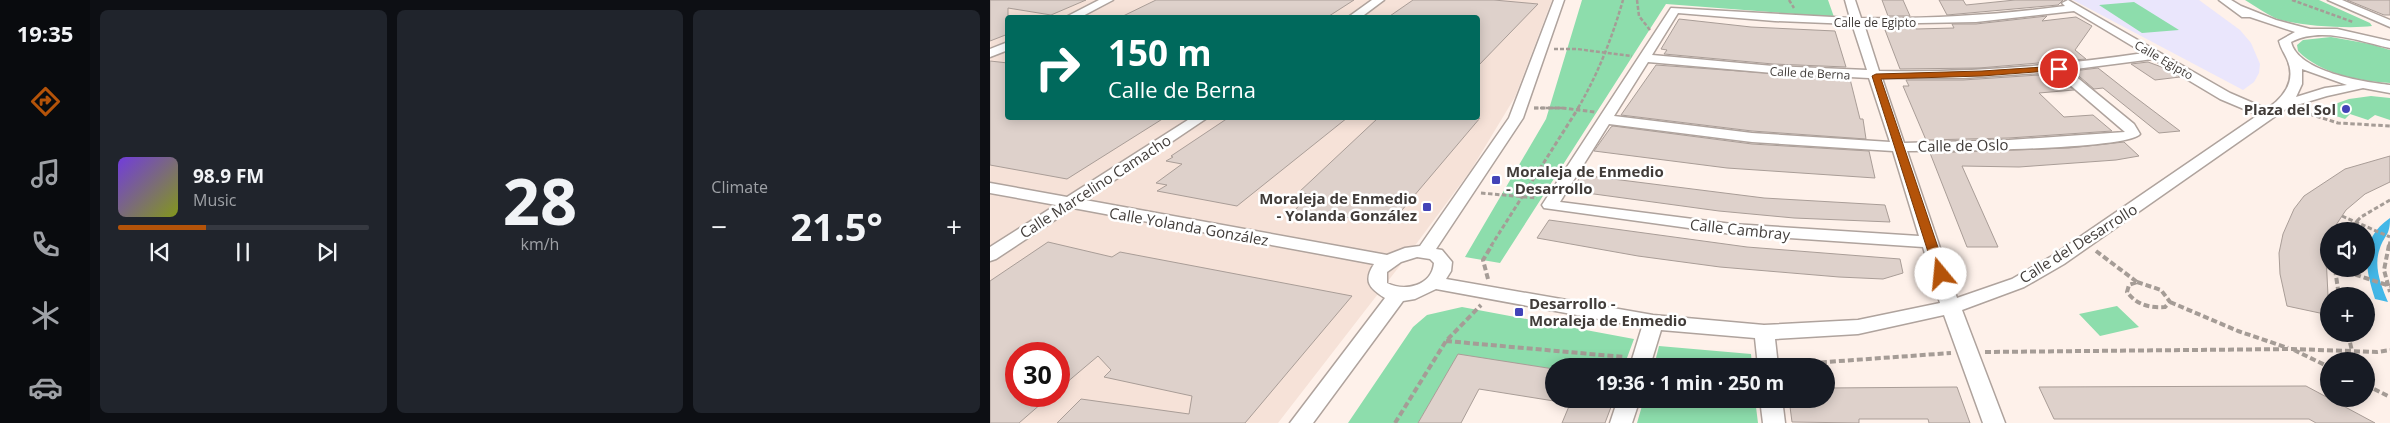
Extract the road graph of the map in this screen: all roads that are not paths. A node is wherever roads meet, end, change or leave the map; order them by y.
1 (1108, 0) edge
2 (1379, 0) edge
3 (1559, 0) edge
4 (1850, 0) edge
5 (2061, 0) edge
6 (2224, 0) edge
7 (2333, 0) edge
8 (2076, 8) junction
9 (2238, 9) junction
10 (1076, 15) edge
11 (1356, 15) edge
12 (1857, 23) junction
13 (2390, 32) edge
14 (2312, 33) junction
15 (2344, 34) junction
16 (2285, 41) junction
17 (2390, 45) edge
18 (1005, 46) edge
19 (990, 53) edge
20 (2155, 55) junction
21 (1644, 58) junction
22 (2293, 58) junction
23 (2059, 69) junction
24 (1876, 76) junction
25 (2372, 86) junction
26 (2390, 89) edge
27 (2282, 106) junction
28 (2268, 115) junction
29 (1606, 116) junction
30 (1197, 120) edge
31 (1899, 147) junction
32 (990, 188) edge
33 (1068, 204) junction
34 (1930, 242) junction
35 (1425, 252) junction
36 (990, 255) edge
37 (1388, 261) junction
38 (1435, 283) junction
39 (1398, 294) junction
40 (1951, 307) junction
41 (1653, 322) junction
42 (1764, 332) junction
43 (1642, 358) edge
44 (1767, 358) edge
45 (1626, 408) edge
46 (1772, 408) edge
47 (1301, 423) edge
48 (1621, 423) edge
49 (1774, 423) edge
50 (1994, 423) edge

1 - 10 street
2 - 11 street
3 - 35 street
4 - 12 street
5 - 8 street, Calle Egipto
6 - 9 street
7 - 13 street
8 - 12 street, Calle de Egipto
8 - 20 street, Calle Egipto
9 - 14 street
9 - 16 street
12 - 21 street, Calle de Egipto
12 - 24 street
13 - 15 street
14 - 15 street
14 - 16 street
15 - 17 street
16 - 22 street, Calle del Desarrollo
18 - 19 street
20 - 23 street, Calle de Berna
20 - 28 street, Calle Egipto
21 - 24 street, Calle de Berna
21 - 29 street
22 - 25 street
22 - 27 street, Calle del Desarrollo
23 - 24 street, Calle de Berna
23 - 31 street, Calle de Oslo
24 - 31 street
25 - 26 street
25 - 27 street, Calle del Desarrollo
27 - 28 street, Calle del Desarrollo
28 - 40 street, Calle del Desarrollo
29 - 31 street, Calle de Oslo
29 - 34 street, Calle Cambray
30 - 33 street, Calle Marcelino Camacho
31 - 34 street
32 - 33 street, Calle Yolanda González
33 - 36 street, Calle Marcelino Camacho
33 - 37 street, Calle Yolanda González
34 - 40 street
35 - 37 street
35 - 38 street
37 - 39 street
38 - 39 street
38 - 41 street, Calle del Desarrollo
39 - 47 street
40 - 42 street, Calle del Desarrollo
40 - 50 street
41 - 42 street, Calle del Desarrollo
41 - 43 street
42 - 44 street
45 - 48 street
46 - 49 street

